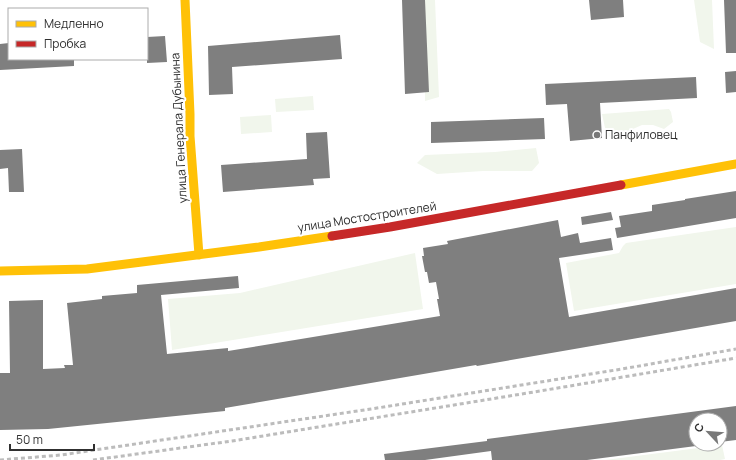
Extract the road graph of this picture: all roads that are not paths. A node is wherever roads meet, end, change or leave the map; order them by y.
1 (185, 0) edge
2 (736, 164) edge
3 (199, 255) junction
4 (0, 271) edge

1 - 3 main road, улица Генерала Дубынина
2 - 3 main road, улица Мостостроителей
3 - 4 main road, улица Мостостроителей

